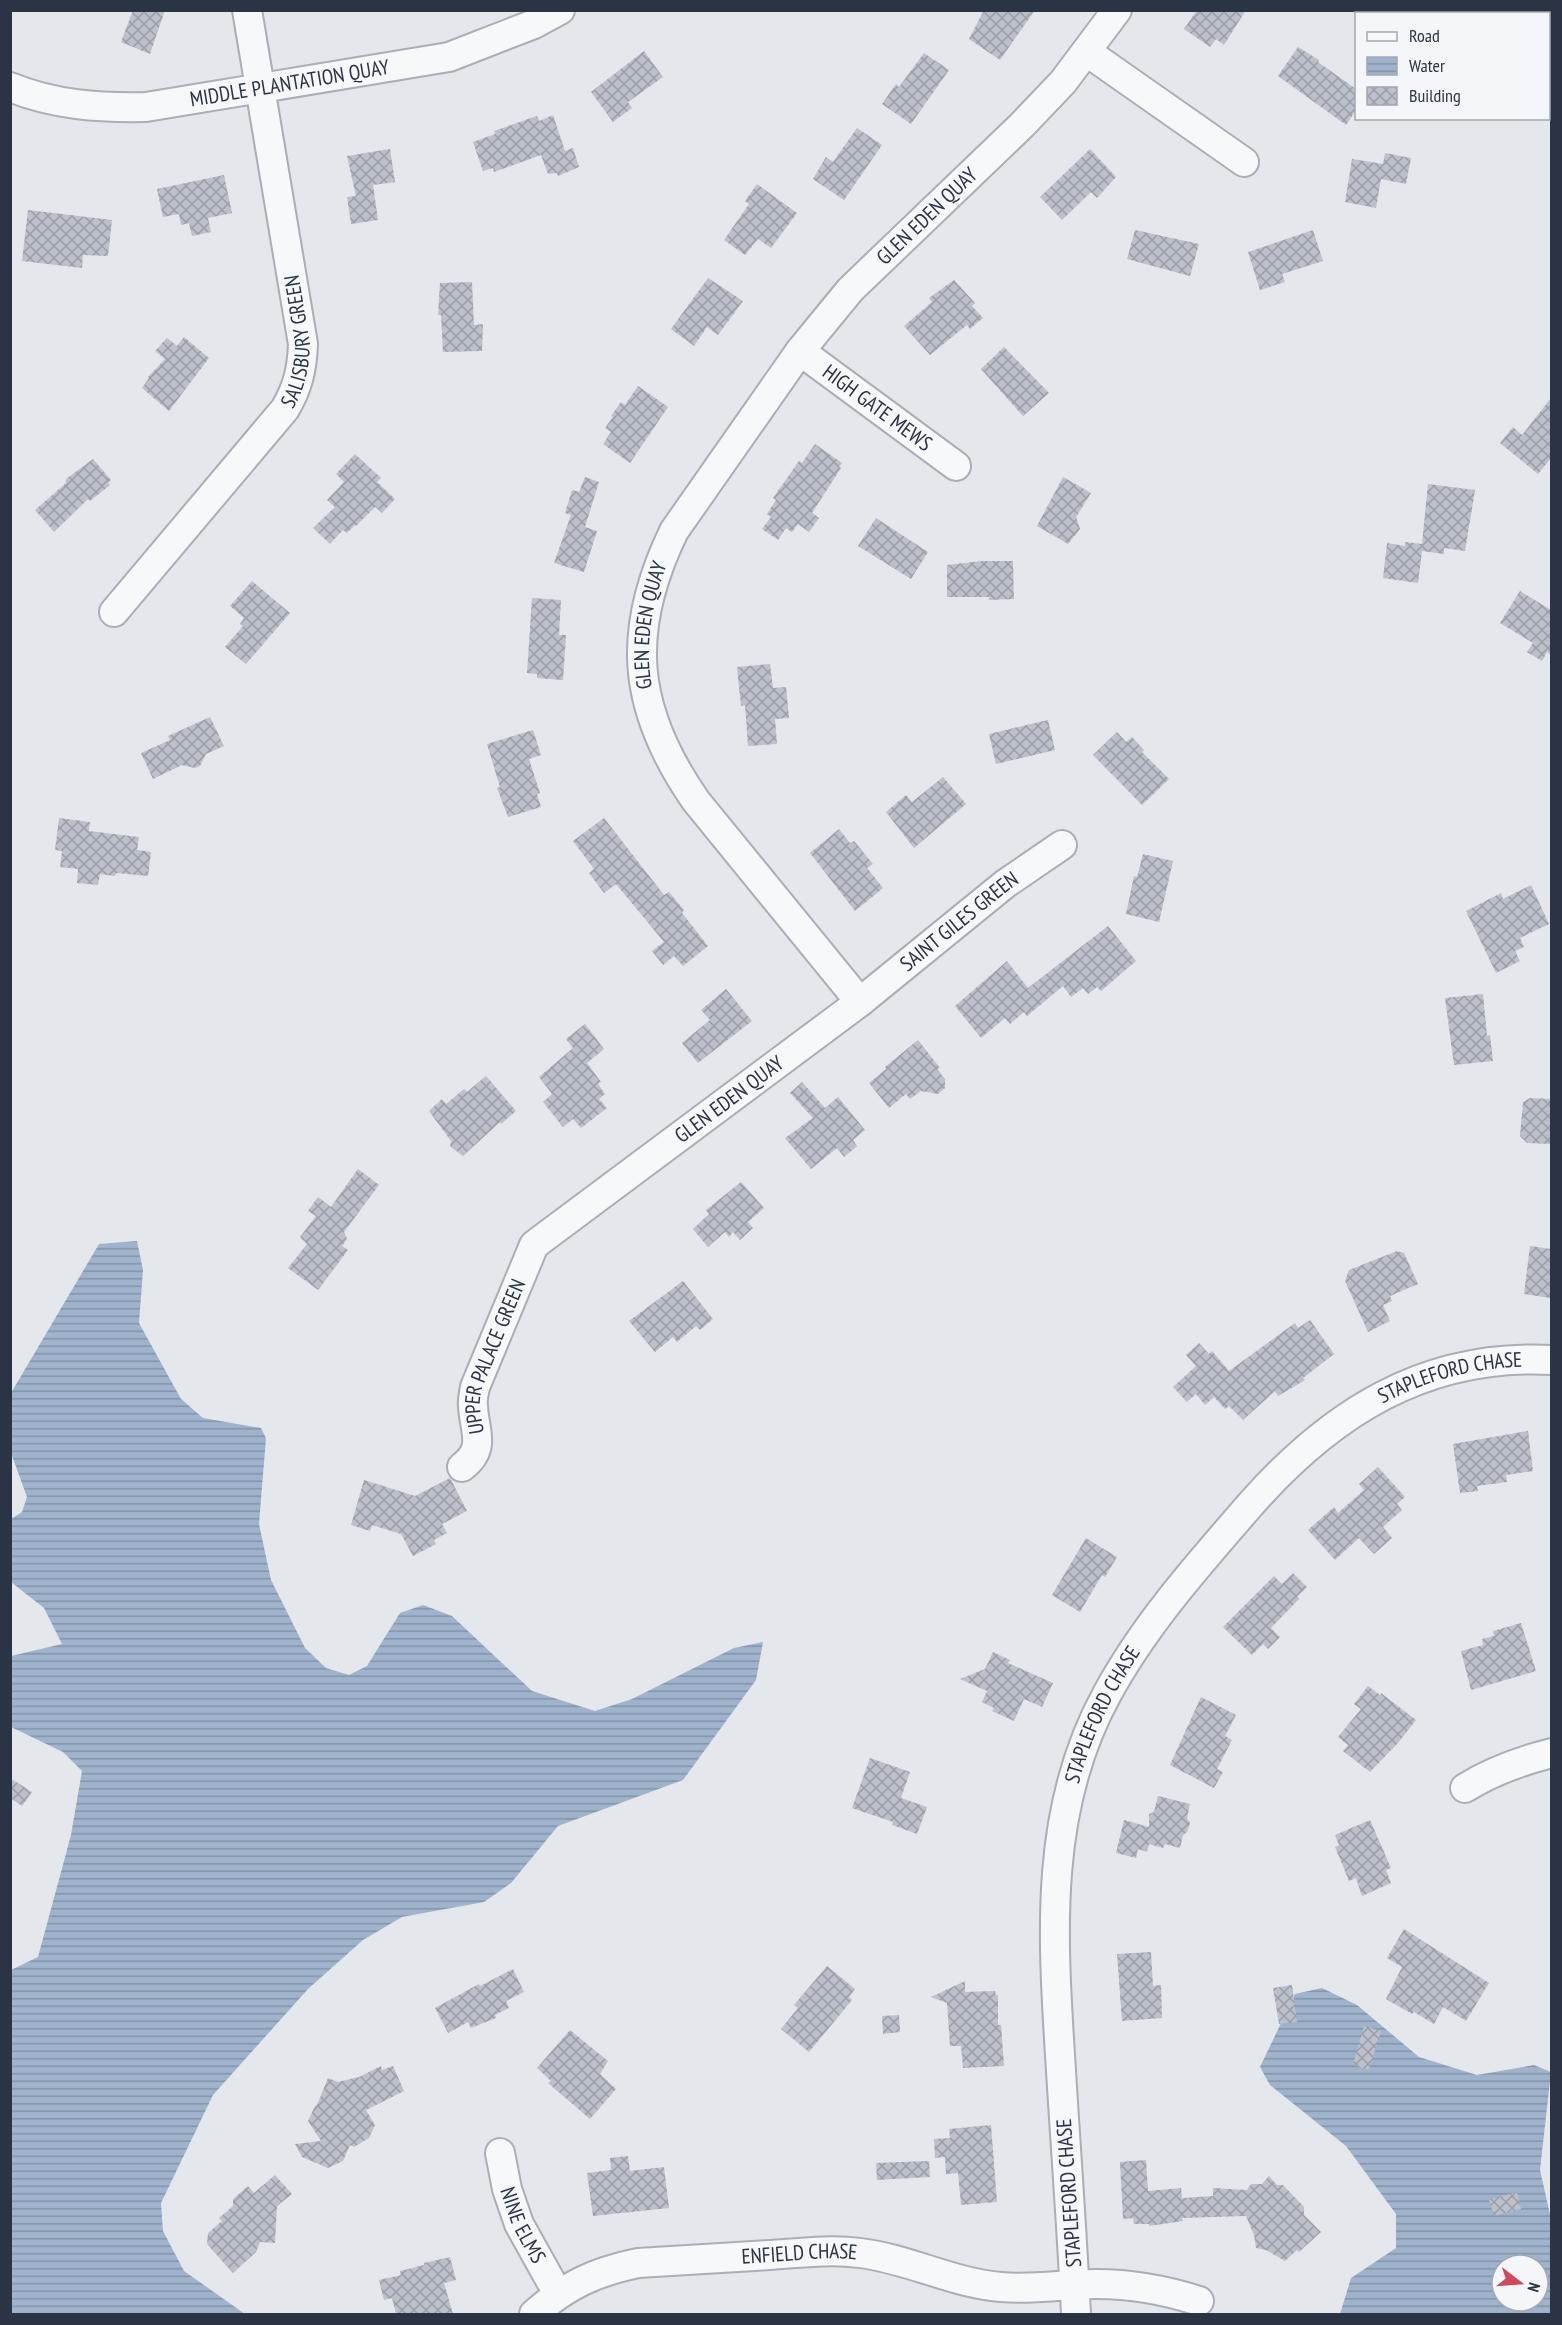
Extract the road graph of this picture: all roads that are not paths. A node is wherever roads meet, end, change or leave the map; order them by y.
1 (246, 10) edge
2 (561, 10) edge
3 (1117, 10) edge
4 (1087, 52) junction
5 (10, 87) edge
6 (260, 89) junction
7 (1244, 162) dead end
8 (800, 351) junction
9 (956, 466) dead end
10 (114, 612) dead end
11 (1062, 845) dead end
12 (860, 1002) junction
13 (534, 1245) joint
14 (1551, 1360) edge
15 (462, 1467) dead end
16 (1551, 1753) edge
17 (1464, 1788) dead end
18 (500, 2153) dead end
19 (1074, 2285) junction
20 (558, 2294) junction
21 (1199, 2301) dead end
22 (534, 2314) edge
23 (1076, 2314) edge

1 - 6 street, SALISBURY GREEN
2 - 6 street, MIDDLE PLANTATION QUAY
3 - 4 street, GLEN EDEN QUAY
4 - 7 street
4 - 8 street, GLEN EDEN QUAY
5 - 6 street, MIDDLE PLANTATION QUAY
6 - 10 street, SALISBURY GREEN
8 - 9 street, HIGH GATE MEWS
8 - 12 street, GLEN EDEN QUAY
11 - 12 street, SAINT GILES GREEN
12 - 13 street, GLEN EDEN QUAY
13 - 15 street, UPPER PALACE GREEN
14 - 19 street, STAPLEFORD CHASE
16 - 17 street
18 - 20 street, NINE ELMS
19 - 20 street, ENFIELD CHASE
19 - 21 street, ENFIELD CHASE
19 - 23 street, STAPLEFORD CHASE
20 - 22 street, ENFIELD CHASE

